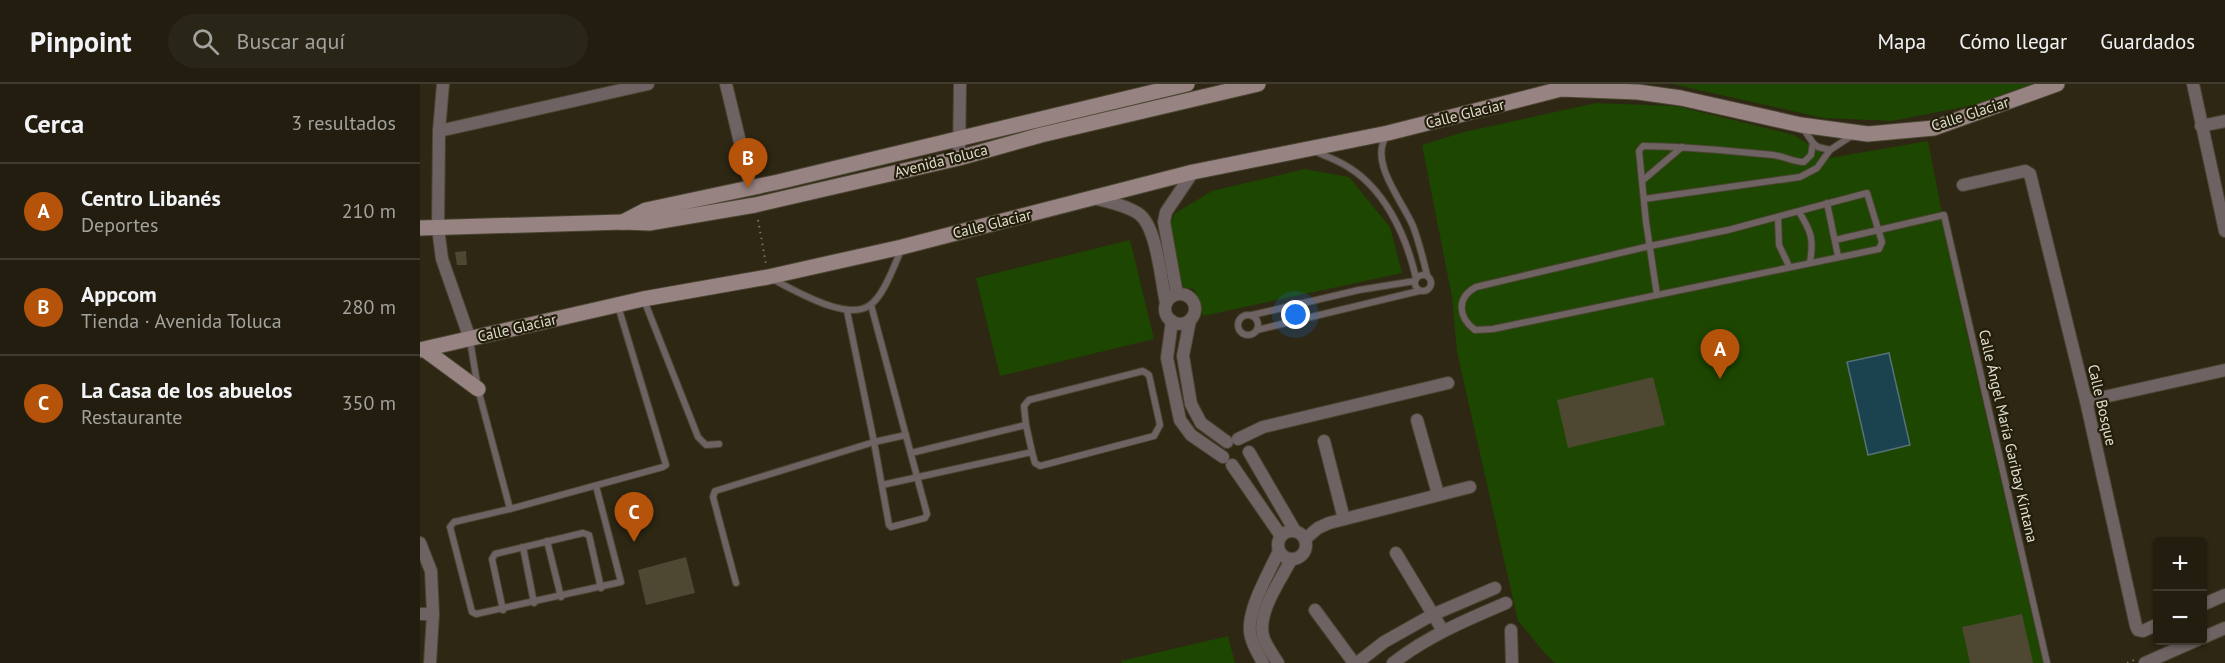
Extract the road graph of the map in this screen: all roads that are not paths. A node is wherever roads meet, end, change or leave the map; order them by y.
1 (443, 84) edge
2 (648, 84) edge
3 (726, 84) edge
4 (960, 84) edge
5 (1187, 84) edge
6 (1258, 84) edge
7 (2057, 84) edge
8 (2193, 84) edge
9 (1565, 87) edge
10 (1590, 87) edge
11 (1147, 89) edge
12 (2225, 121) edge
13 (1801, 125) junction
14 (2201, 126) junction
15 (439, 131) junction
16 (1388, 133) junction
17 (1857, 134) junction
18 (958, 139) junction
19 (1813, 143) junction
20 (1683, 146) junction
21 (1310, 150) junction
22 (1830, 150) junction
23 (959, 158) junction
24 (1804, 162) junction
25 (1193, 172) junction
26 (1810, 173) junction
27 (1642, 180) junction
28 (1963, 185) dead end
29 (1391, 186) junction
30 (751, 188) junction
31 (1380, 196) junction
32 (1094, 198) junction
33 (1644, 199) junction
34 (1827, 203) junction
35 (1799, 212) junction
36 (1778, 217) junction
37 (623, 222) junction
38 (420, 228) edge
39 (438, 228) junction
40 (1879, 231) junction
41 (2225, 231) edge
42 (1835, 240) junction
43 (1650, 246) junction
44 (902, 247) junction
45 (1838, 256) junction
46 (1810, 262) junction
47 (1789, 266) junction
48 (1427, 275) junction
49 (768, 277) junction
50 (1416, 279) junction
51 (1384, 286) junction
52 (1359, 290) junction
53 (1419, 291) junction
54 (1177, 294) junction
55 (1658, 295) junction
56 (644, 299) junction
57 (1386, 299) junction
58 (1166, 303) junction
59 (1300, 304) junction
60 (1362, 304) junction
61 (618, 305) junction
62 (871, 305) junction
63 (847, 311) junction
64 (1252, 315) junction
65 (1303, 319) junction
66 (1190, 320) junction
67 (1172, 321) junction
68 (1257, 330) junction
69 (470, 339) junction
70 (423, 350) edge
71 (2225, 370) edge
72 (1448, 383) dead end
73 (478, 389) junction
74 (2086, 401) junction
75 (1417, 420) dead end
76 (1026, 425) junction
77 (906, 435) junction
78 (1232, 440) junction
79 (1324, 441) dead end
80 (874, 442) junction
81 (718, 444) dead end
82 (1032, 452) junction
83 (1249, 452) junction
84 (911, 453) junction
85 (1227, 461) junction
86 (918, 477) junction
87 (882, 485) junction
88 (596, 486) junction
89 (1470, 487) dead end
90 (1438, 494) junction
91 (510, 510) junction
92 (1344, 519) junction
93 (1300, 535) junction
94 (1281, 536) junction
95 (547, 541) junction
96 (420, 543) edge
97 (523, 547) junction
98 (1279, 551) junction
99 (1396, 553) dead end
100 (1291, 560) junction
101 (736, 583) dead end
102 (601, 588) junction
103 (1495, 588) dead end
104 (2225, 595) edge
105 (561, 597) junction
106 (534, 603) junction
107 (1506, 603) dead end
108 (2207, 603) edge
109 (502, 610) junction
110 (1315, 610) dead end
111 (426, 614) edge
112 (1432, 615) junction
113 (2153, 626) edge
114 (2225, 628) edge
115 (1511, 630) dead end
116 (1443, 631) junction
117 (2207, 636) edge
118 (2186, 645) edge
119 (430, 663) edge
120 (1263, 663) edge
121 (1278, 663) edge
122 (1356, 663) edge
123 (1394, 663) edge
124 (1512, 663) edge
125 (2047, 663) edge
126 (2145, 663) edge

1 - 15 street
2 - 15 street
3 - 30 street
4 - 18 street
5 - 11 street, Avenida Toluca
6 - 23 street, Avenida Toluca
7 - 17 street, Calle Glaciar
8 - 14 street
9 - 10 street, Calle Glaciar
9 - 16 street, Calle Glaciar
10 - 13 street, Calle Glaciar
11 - 18 street, Avenida Toluca
12 - 14 street
13 - 17 street, Calle Glaciar
13 - 19 lane
14 - 41 street
15 - 39 street
16 - 21 street, Calle Glaciar
16 - 29 lane
17 - 22 lane
18 - 23 street
18 - 30 street, Avenida Toluca
19 - 22 lane
19 - 24 lane
20 - 24 lane
20 - 27 lane
20 - 27 lane
21 - 25 street, Calle Glaciar
21 - 31 lane
22 - 26 lane
23 - 37 street, Avenida Toluca
24 - 26 lane
25 - 32 street, Calle Glaciar
25 - 54 street
26 - 33 lane
27 - 33 lane
28 - 74 street, Calle Bosque
29 - 31 lane
29 - 48 lane
30 - 37 street, Avenida Toluca
31 - 50 lane
32 - 44 street, Calle Glaciar
32 - 58 street
33 - 43 lane
34 - 35 lane
34 - 40 lane
34 - 42 lane
35 - 36 lane
35 - 46 lane
36 - 43 lane
36 - 47 lane
37 - 39 street, Avenida Toluca
38 - 39 street, Avenida Toluca
39 - 69 street
40 - 42 lane
40 - 45 lane
40 - 125 lane, Calle Ángel María Garibay Kintana
42 - 45 lane
43 - 55 lane
43 - 55 lane
44 - 49 street, Calle Glaciar
44 - 62 lane
45 - 46 lane
46 - 47 lane
47 - 55 lane
48 - 50 lane
48 - 53 lane
49 - 56 street, Calle Glaciar
49 - 63 lane
50 - 51 lane
50 - 53 lane
51 - 52 lane
51 - 57 lane
52 - 59 lane
52 - 60 lane
53 - 57 lane
54 - 58 street
54 - 66 street
56 - 61 street, Calle Glaciar
56 - 81 lane
57 - 60 lane
58 - 67 street
59 - 64 lane
59 - 65 lane
60 - 65 lane
61 - 69 street, Calle Glaciar
61 - 88 lane
62 - 63 lane
62 - 77 lane
63 - 80 lane
64 - 68 lane
64 - 68 lane
65 - 68 lane
66 - 67 street
66 - 78 street
67 - 85 street
69 - 70 street, Calle Glaciar
69 - 73 lane
70 - 73 street
71 - 74 street
72 - 78 street
73 - 91 lane
74 - 113 street, Calle Bosque
75 - 90 street
76 - 82 lane
76 - 82 lane
76 - 84 lane
77 - 80 lane
77 - 84 lane
78 - 83 street
78 - 85 street
79 - 92 street
80 - 87 lane
80 - 101 lane
82 - 86 lane
83 - 85 street
83 - 93 street
84 - 86 lane
85 - 94 street
86 - 87 lane
86 - 87 lane
88 - 91 lane
88 - 102 lane
89 - 90 street
90 - 92 street
91 - 109 lane
92 - 93 street
93 - 94 street
93 - 100 street
94 - 98 street
95 - 97 lane
95 - 102 lane
95 - 105 lane
96 - 111 street
97 - 106 lane
97 - 109 lane
98 - 100 street
98 - 120 street
99 - 112 street
100 - 121 street
102 - 105 lane
103 - 112 street
104 - 108 street
105 - 106 lane
106 - 109 lane
107 - 116 street
110 - 122 street
111 - 119 street
112 - 116 street
112 - 122 street
114 - 117 street
115 - 124 street
116 - 123 street
118 - 126 street

